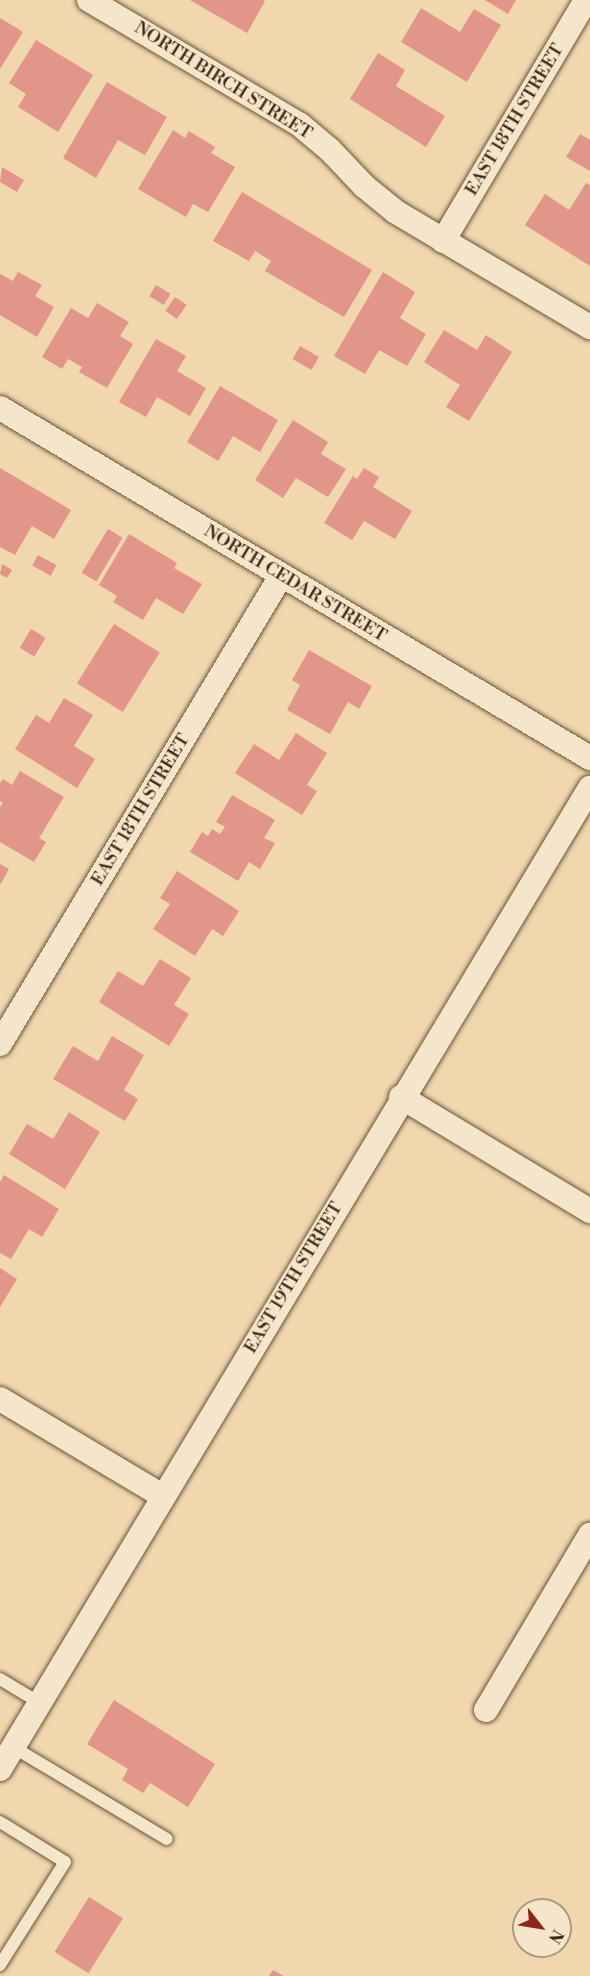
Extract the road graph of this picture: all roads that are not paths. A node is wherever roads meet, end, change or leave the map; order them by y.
1 (586, 0) edge
2 (100, 3) edge
3 (443, 241) junction
4 (590, 327) edge
5 (0, 408) edge
6 (281, 576) junction
7 (590, 758) edge
8 (590, 788) edge
9 (0, 1044) edge
10 (402, 1097) junction
11 (590, 1211) edge
12 (0, 1399) edge
13 (163, 1496) junction
14 (590, 1535) edge
15 (0, 1680) edge
16 (39, 1703) junction
17 (486, 1710) dead end
18 (13, 1747) junction
19 (0, 1769) edge
20 (0, 1822) edge
21 (166, 1839) dead end
22 (0, 1965) edge

1 - 3 street, EAST 18TH STREET
2 - 3 street, NORTH BIRCH STREET
3 - 4 street, NORTH BIRCH STREET
5 - 6 street, NORTH CEDAR STREET
6 - 7 street, NORTH CEDAR STREET
6 - 9 street, EAST 18TH STREET
8 - 10 street, EAST 19TH STREET
10 - 11 street
10 - 13 street, EAST 19TH STREET
12 - 13 street
13 - 16 street, EAST 19TH STREET
14 - 17 street
15 - 16 lane
16 - 18 street, EAST 19TH STREET
18 - 19 street, EAST 19TH STREET
18 - 21 lane
20 - 22 lane

